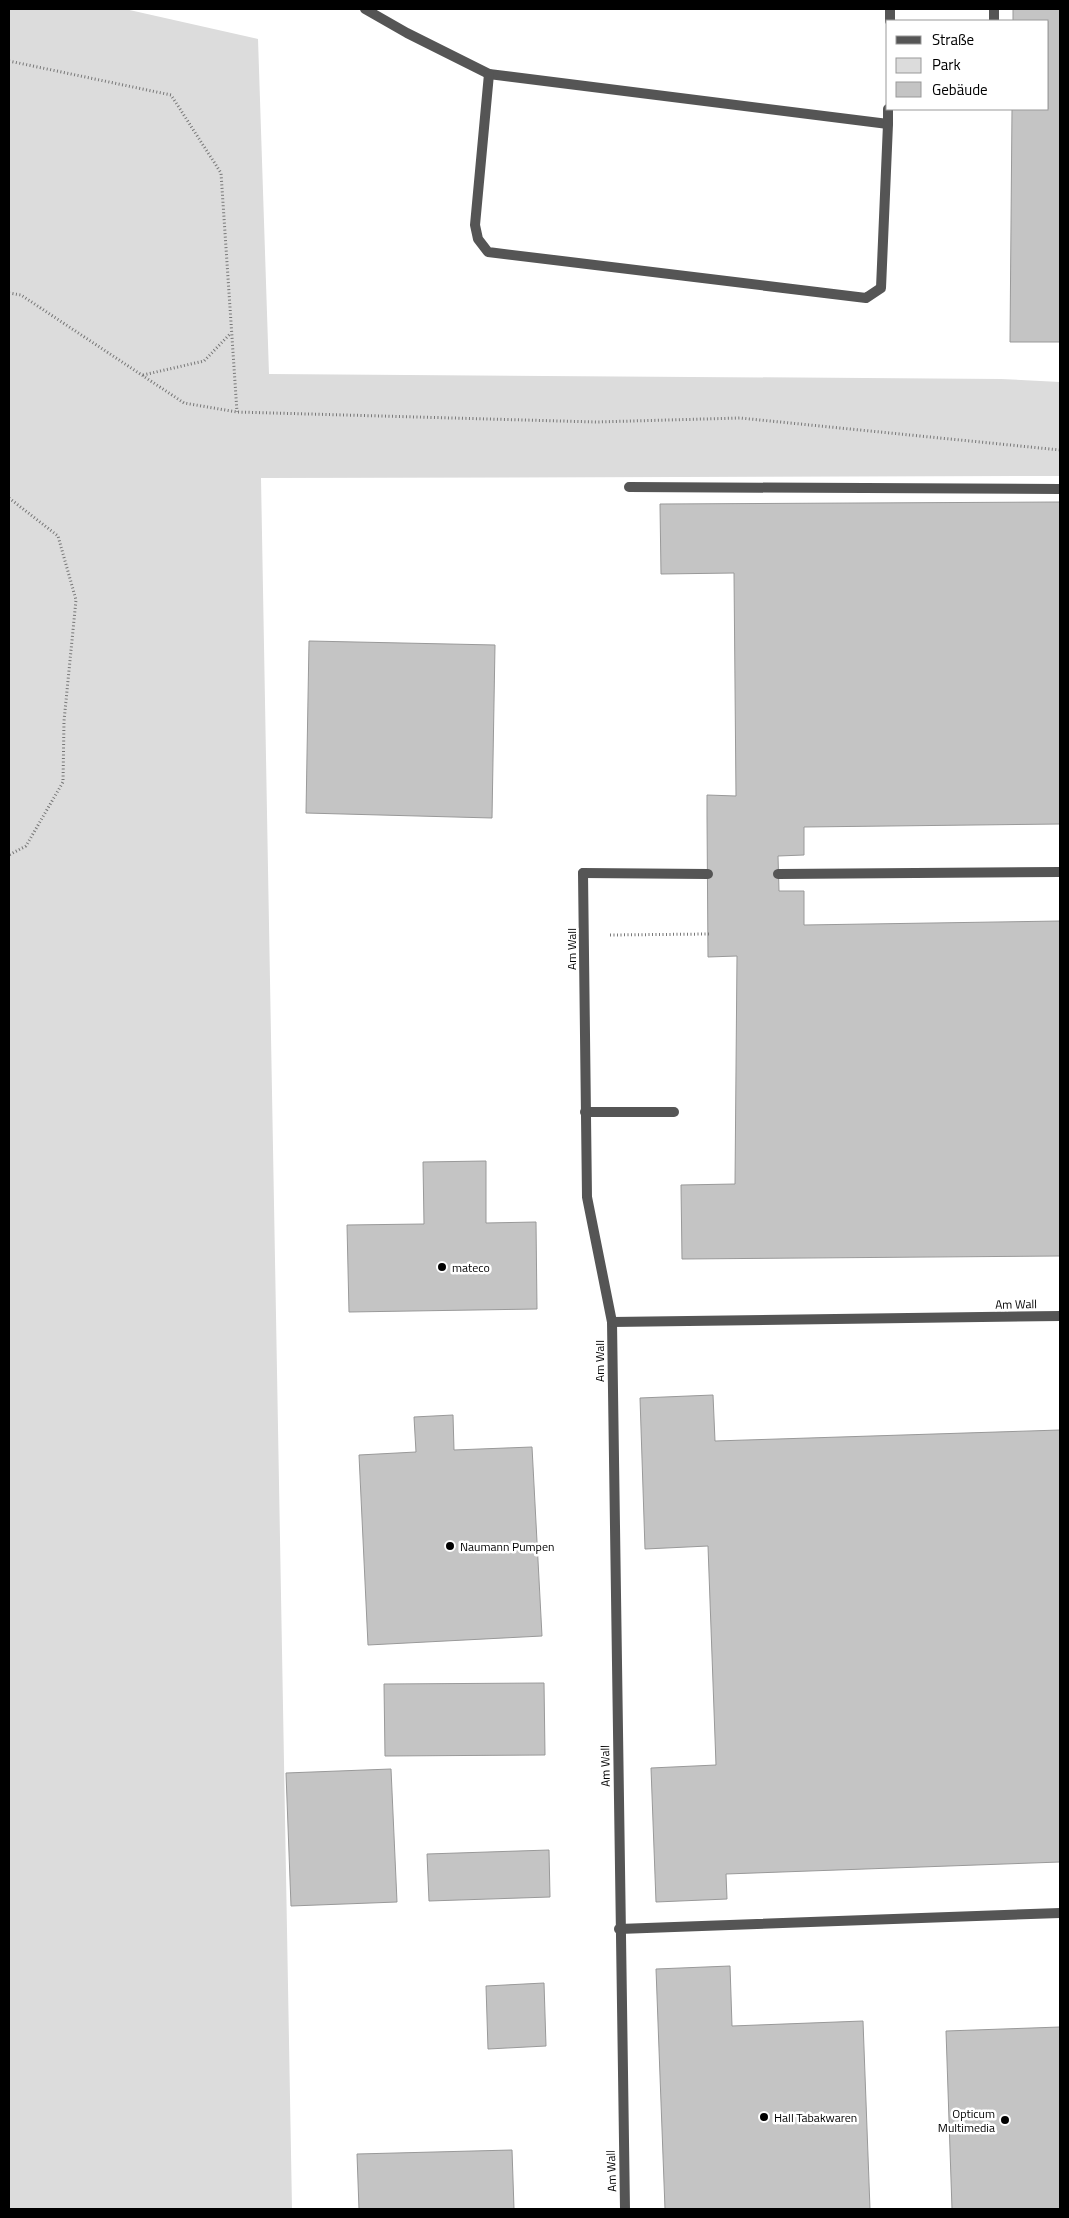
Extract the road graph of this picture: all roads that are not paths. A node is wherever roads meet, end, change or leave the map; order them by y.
1 (365, 9) edge
2 (489, 74) junction
3 (888, 110) edge
4 (888, 124) junction
5 (629, 487) dead end
6 (1060, 489) edge
7 (1060, 872) edge
8 (708, 874) dead end
9 (778, 874) dead end
10 (585, 1112) junction
11 (674, 1112) dead end
12 (1060, 1316) edge
13 (612, 1322) junction
14 (1060, 1913) edge
15 (620, 1929) junction
16 (625, 2209) edge

1 - 2 street
2 - 4 street
2 - 4 street
3 - 4 street
5 - 6 street
7 - 9 street
8 - 10 street, Am Wall
10 - 11 street
10 - 13 street, Am Wall
12 - 13 street, Am Wall
13 - 15 street, Am Wall
14 - 15 street
15 - 16 street, Am Wall

